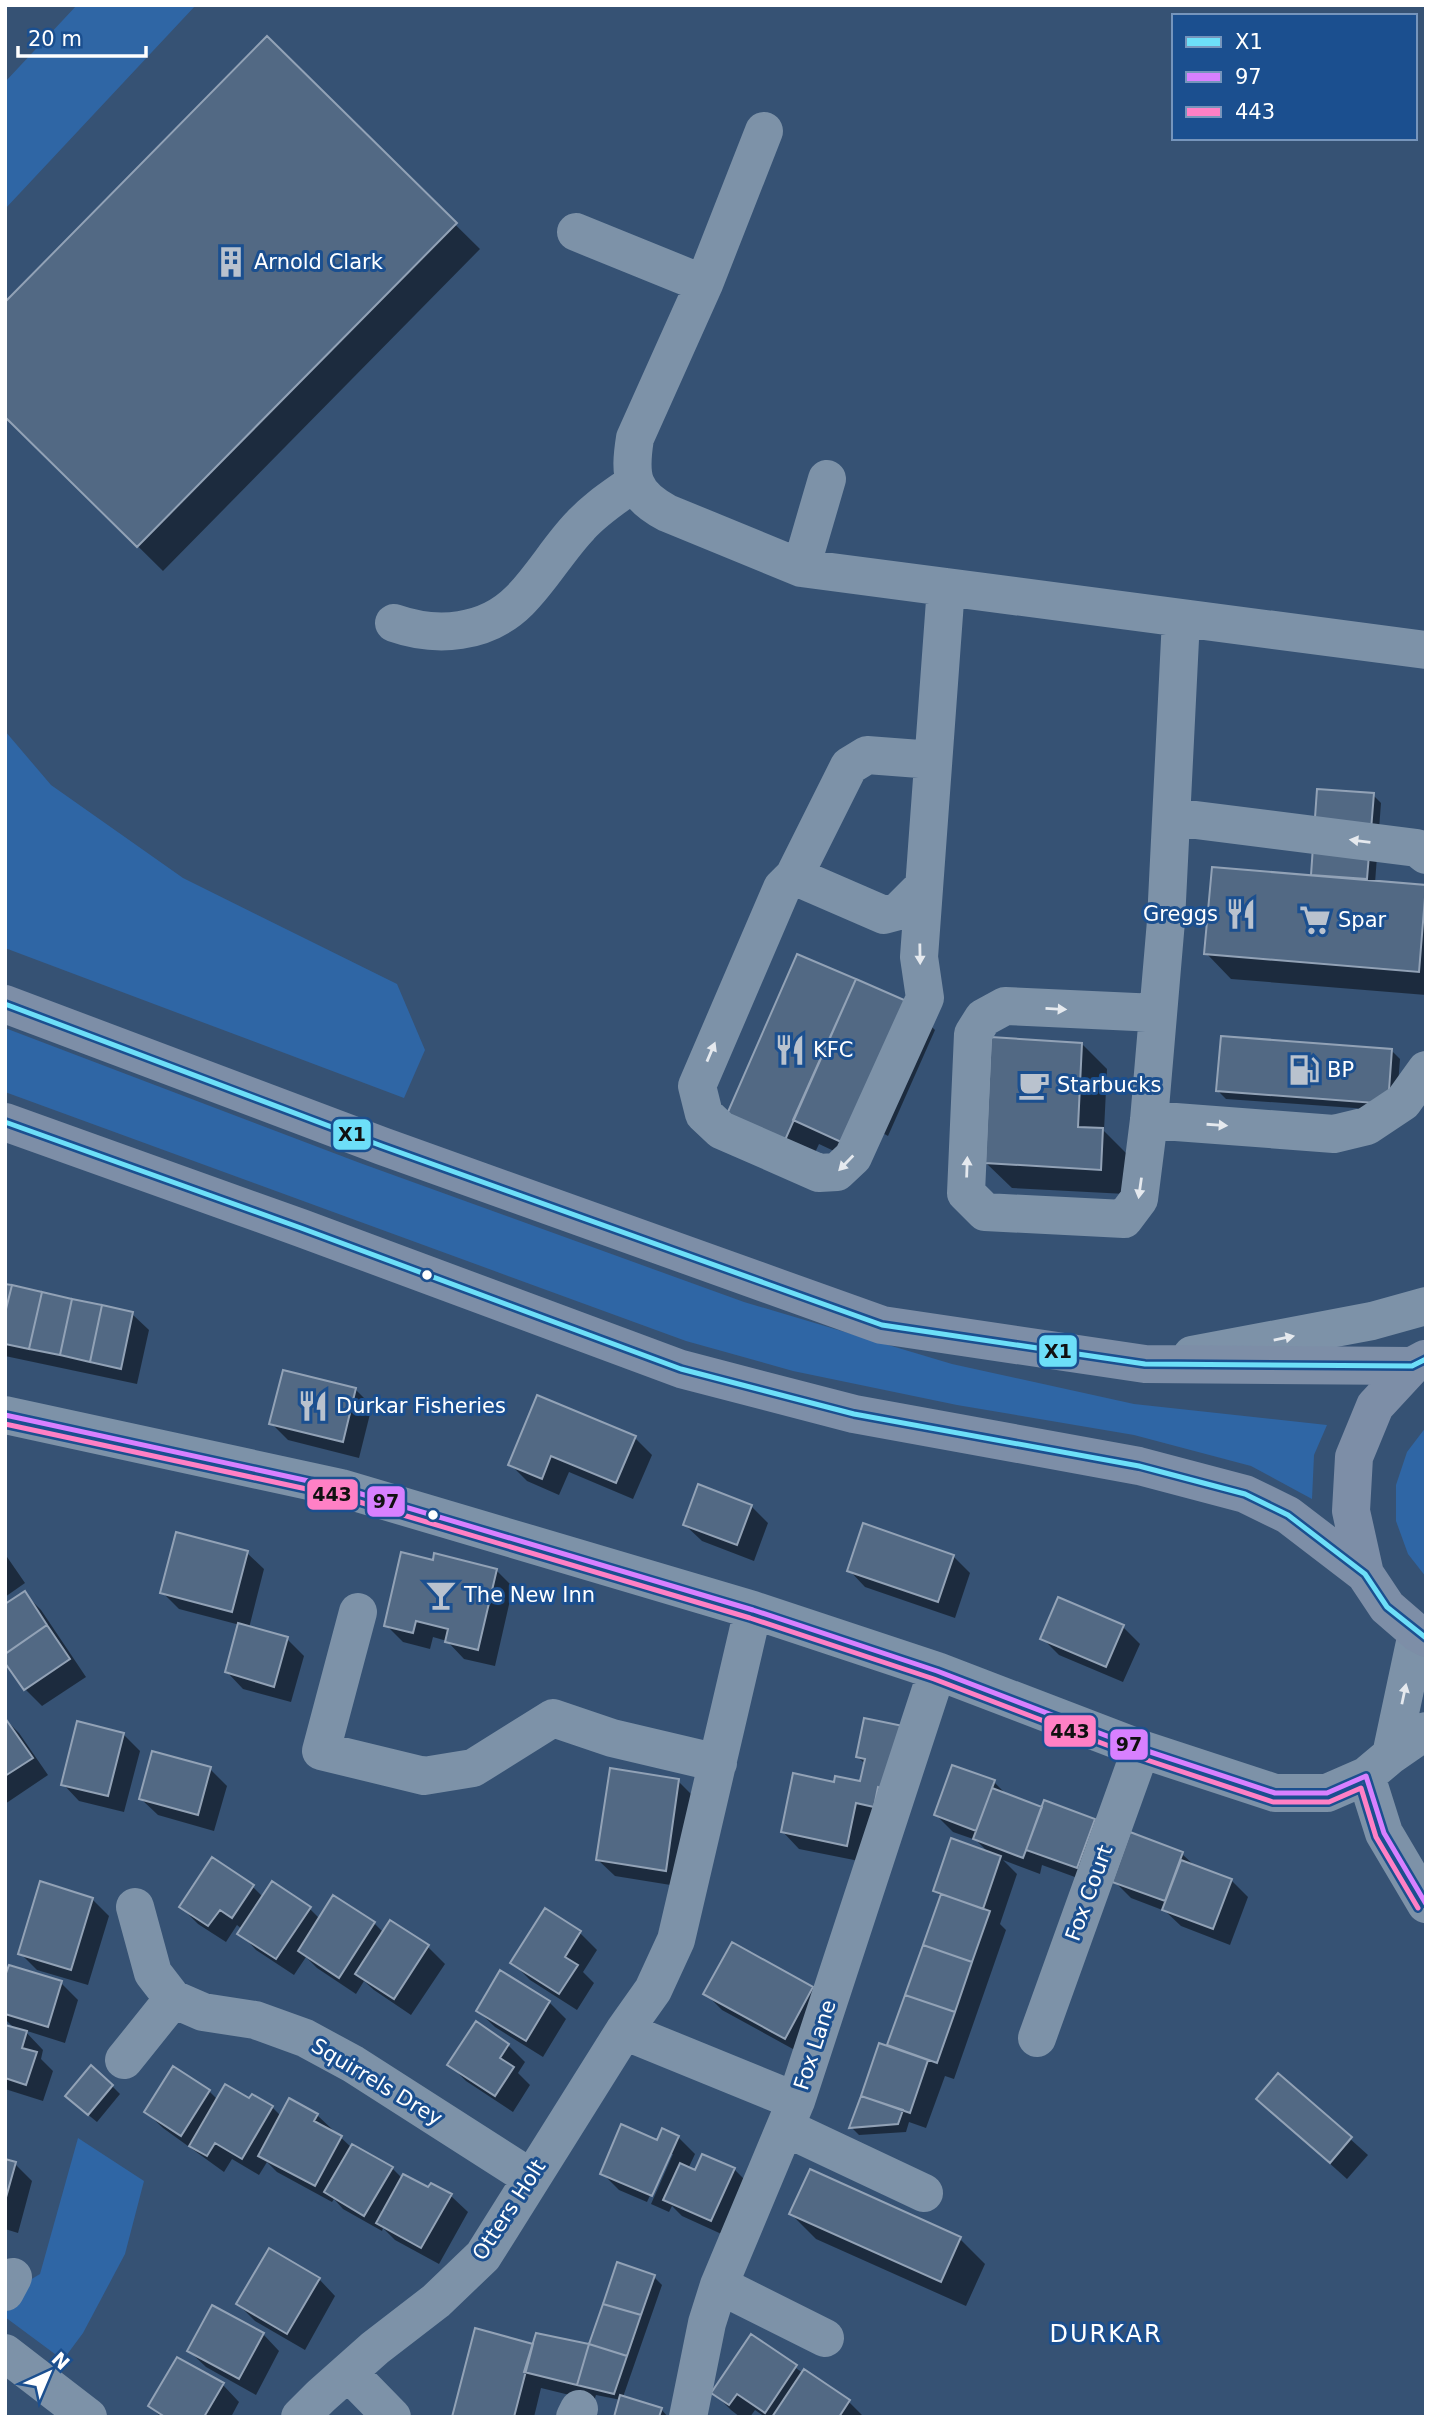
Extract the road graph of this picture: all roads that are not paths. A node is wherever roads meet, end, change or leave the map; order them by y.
1 (764, 131) dead end
2 (576, 232) dead end
3 (704, 284) junction
4 (827, 479) dead end
5 (635, 482) junction
6 (801, 568) junction
7 (946, 587) junction
8 (1181, 619) junction
9 (394, 623) dead end
10 (1426, 650) edge
11 (933, 760) junction
12 (1172, 817) junction
13 (1426, 855) edge
14 (794, 876) junction
15 (923, 886) junction
16 (5, 1004) edge
17 (1157, 1013) junction
18 (1426, 1070) edge
19 (1149, 1121) junction
20 (5, 1122) edge
21 (1426, 1306) edge
22 (1419, 1362) edge
23 (1145, 1364) junction
24 (5, 1415) edge
25 (1365, 1574) junction
26 (753, 1610) junction
27 (358, 1612) dead end
28 (1421, 1636) edge
29 (937, 1671) junction
30 (1426, 1731) edge
31 (1141, 1749) junction
32 (718, 1763) junction
33 (1378, 1765) junction
34 (1384, 1833) junction
35 (1426, 1844) edge
36 (1426, 1904) edge
37 (135, 1907) dead end
38 (173, 1999) junction
39 (624, 2031) junction
40 (1037, 2038) dead end
41 (124, 2060) dead end
42 (791, 2115) junction
43 (531, 2178) junction
44 (925, 2193) dead end
45 (719, 2285) junction
46 (825, 2338) dead end
47 (5, 2353) edge
48 (348, 2372) junction
49 (88, 2417) edge
50 (300, 2417) edge
51 (391, 2417) edge
52 (688, 2417) edge

1 - 3 street
2 - 3 street
3 - 5 street
4 - 6 street
5 - 6 street
5 - 9 street
6 - 7 street
7 - 8 street
7 - 11 street
8 - 10 street
8 - 12 street
11 - 14 street
11 - 15 street
13 -> 12 street
12 - 17 street
14 - 15 street
15 -> 14 street
16 - 23 main road
17 - 19 street
19 -> 17 street
19 -> 18 street
20 - 25 main road
23 -> 21 street
22 - 23 main road
22 - 25 main road
24 - 26 street
25 - 28 main road
26 - 29 street
26 - 32 street, Otters Holt
27 - 32 street
33 -> 28 street
29 - 31 street
29 - 42 street, Fox Lane
30 - 33 street
31 - 33 street
31 - 40 street, Fox Court
32 - 39 street, Otters Holt
33 - 34 street
34 - 35 street
34 - 36 street
37 - 38 street
38 - 41 street
38 - 43 street, Squirrels Drey
39 - 42 street
39 - 43 street, Otters Holt
42 - 44 street
42 - 45 street, Fox Lane
43 - 48 street, Otters Holt
45 - 46 street
45 - 52 street, Fox Lane
47 - 49 street
48 - 50 street, Otters Holt
48 - 51 street

